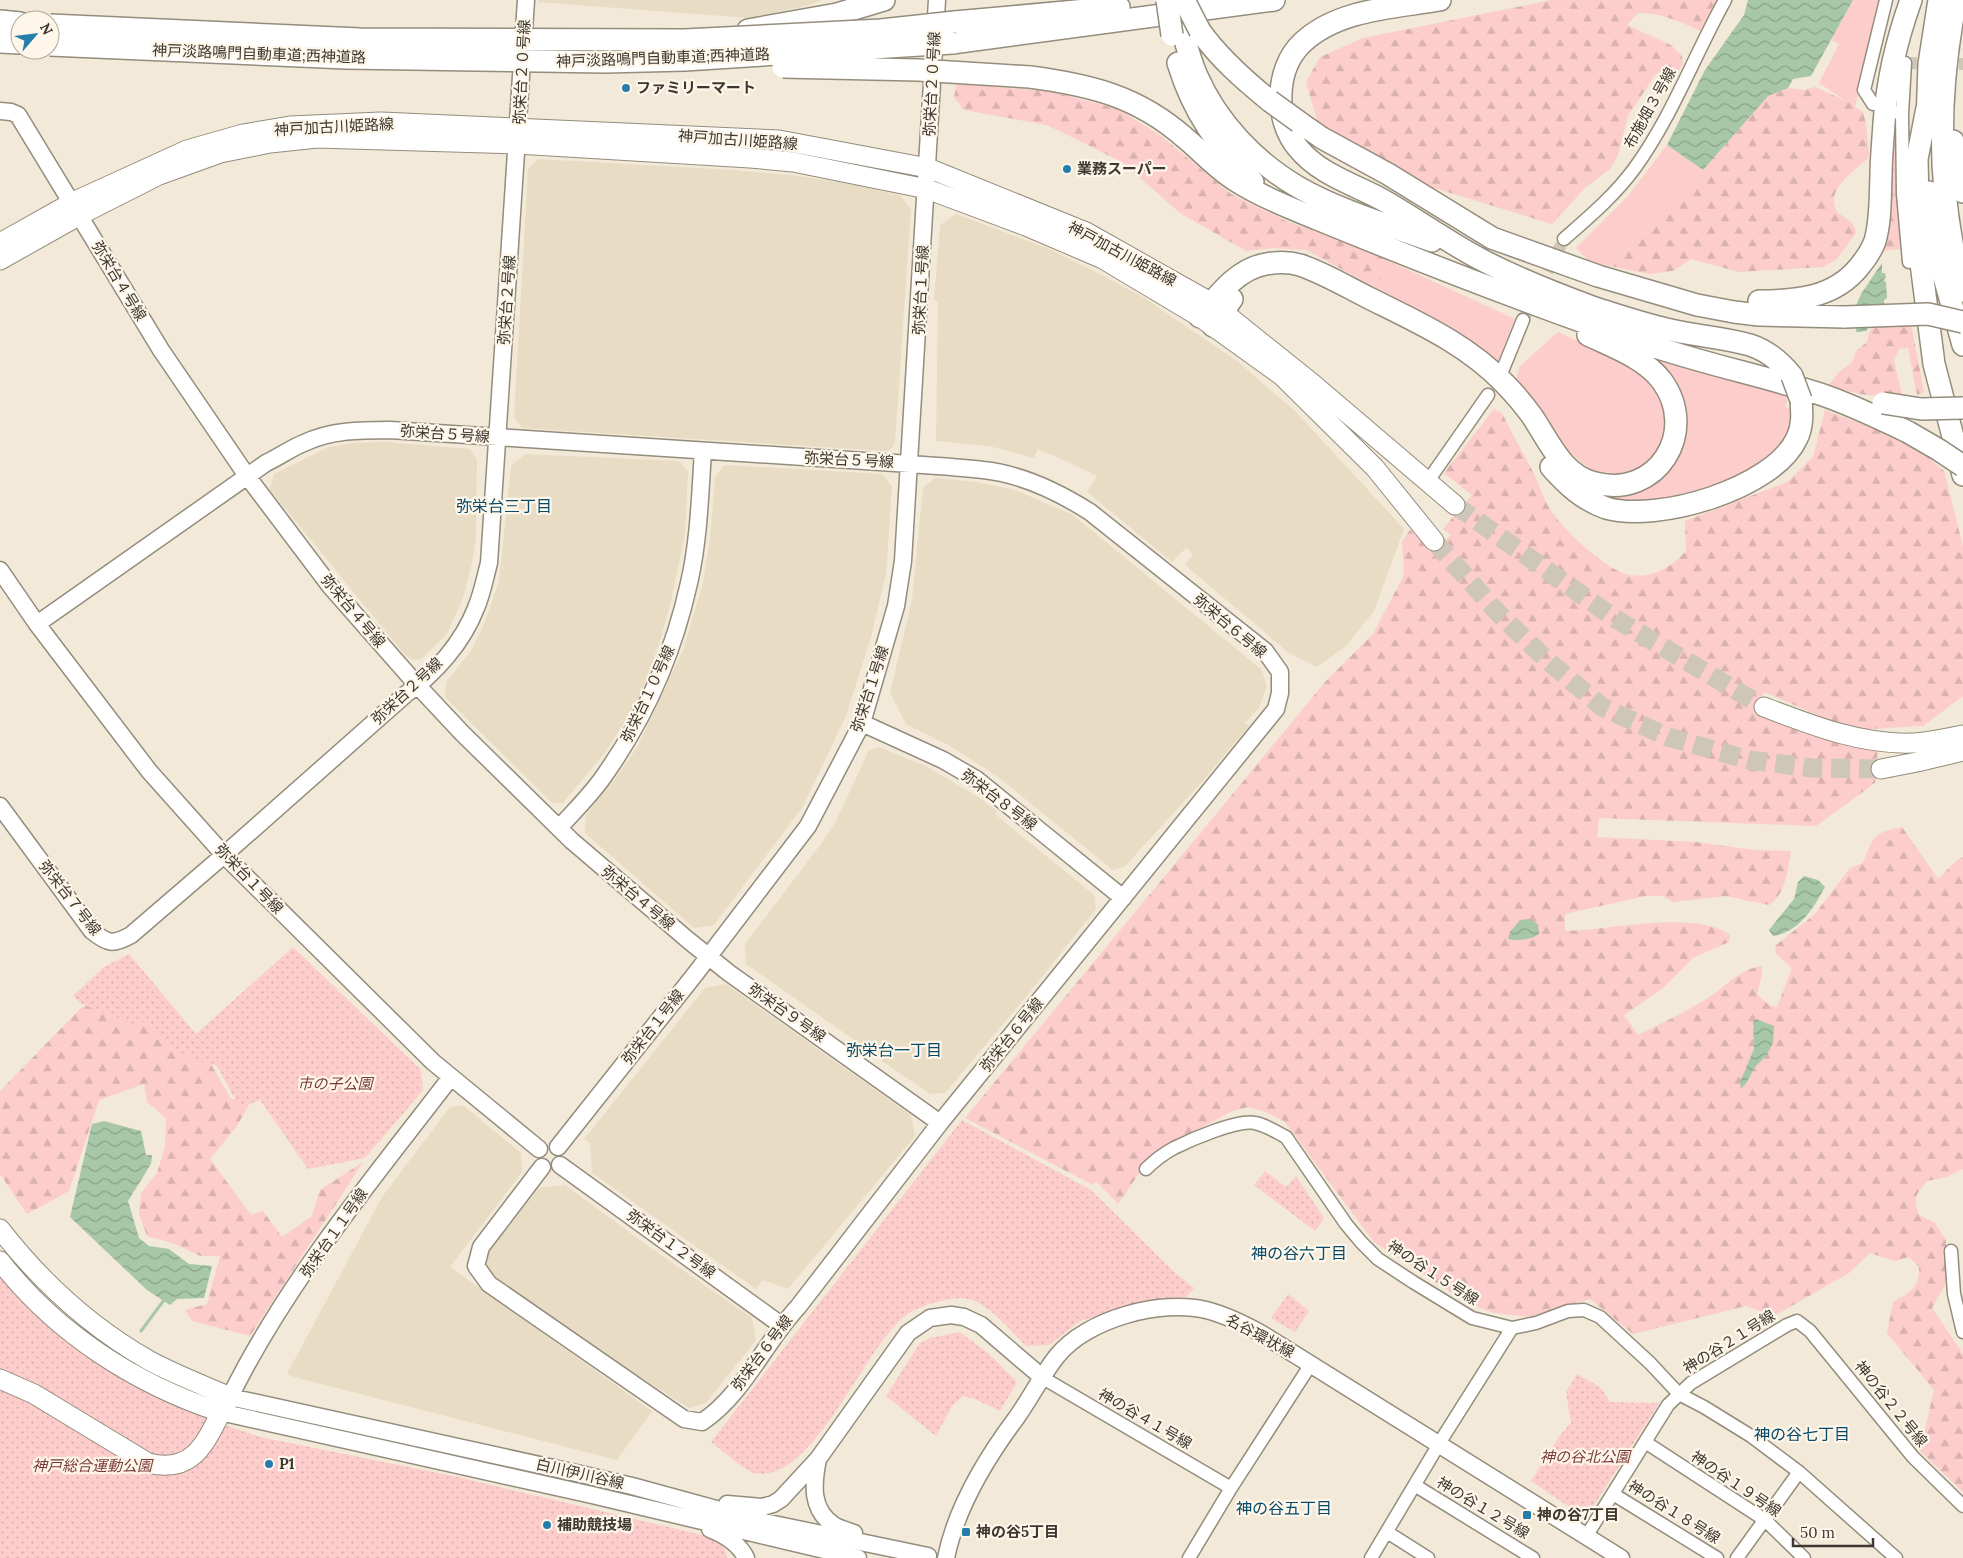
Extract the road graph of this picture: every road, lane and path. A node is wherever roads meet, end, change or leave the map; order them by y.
1 (526, 0) edge
2 (884, 0) edge
3 (937, 0) edge
4 (1166, 0) edge
5 (1178, 0) edge
6 (1184, 0) edge
7 (1274, 0) edge
8 (1440, 0) edge
9 (1724, 0) edge
10 (1886, 0) edge
11 (1911, 0) edge
12 (1939, 0) edge
13 (1956, 0) edge
14 (60, 24) edge
15 (953, 33) junction
16 (1185, 33) junction
17 (1949, 36) junction
18 (721, 39) junction
19 (60, 45) edge
20 (685, 60) junction
21 (1905, 63) dead end
22 (1873, 104) dead end
23 (1927, 108) junction
24 (0, 111) edge
25 (518, 136) junction
26 (928, 168) junction
27 (927, 189) junction
28 (1963, 192) edge
29 (1380, 198) junction
30 (1288, 207) junction
31 (76, 209) junction
32 (1492, 238) junction
33 (1564, 240) tunnel mouth
34 (0, 243) edge
35 (0, 260) edge
36 (1481, 260) junction
37 (1910, 262) dead end
38 (1476, 281) junction
39 (1647, 291) junction
40 (1963, 291) edge
41 (1212, 314) junction
42 (1524, 320) tunnel mouth
43 (1963, 322) edge
44 (1963, 345) edge
45 (1503, 369) dead end
46 (1488, 394) dead end
47 (1822, 395) junction
48 (1963, 408) edge
49 (497, 437) junction
50 (703, 451) junction
51 (910, 464) junction
52 (1963, 466) edge
53 (1963, 475) edge
54 (247, 476) junction
55 (1428, 481) junction
56 (1455, 505) tunnel mouth
57 (1434, 541) tunnel mouth
58 (0, 570) edge
59 (37, 624) junction
60 (418, 686) junction
61 (1764, 707) tunnel mouth
62 (862, 723) junction
63 (1963, 735) edge
64 (1963, 752) edge
65 (1881, 768) tunnel mouth
66 (0, 806) edge
67 (559, 828) junction
68 (224, 855) junction
69 (1123, 898) junction
70 (708, 956) junction
71 (451, 1077) junction
72 (940, 1123) junction
73 (558, 1147) junction
74 (539, 1149) junction
75 (560, 1165) junction
76 (542, 1167) junction
77 (1146, 1169) dead end
78 (0, 1229) edge
79 (1951, 1251) dead end
80 (0, 1261) edge
81 (1797, 1321) joint
82 (782, 1325) junction
83 (1512, 1328) junction
84 (1963, 1332) edge
85 (1311, 1364) junction
86 (1043, 1378) junction
87 (0, 1379) edge
88 (1679, 1394) junction
89 (225, 1404) junction
90 (1645, 1442) junction
91 (1439, 1445) junction
92 (818, 1459) junction
93 (1799, 1472) junction
94 (1416, 1486) junction
95 (1231, 1488) junction
96 (1613, 1494) junction
97 (670, 1496) junction
98 (1963, 1506) edge
99 (680, 1516) junction
100 (1765, 1520) junction
101 (1387, 1532) junction
102 (1587, 1535) junction
103 (882, 1547) junction
104 (928, 1556) dead end
105 (746, 1558) edge
106 (858, 1558) edge
107 (946, 1558) edge
108 (1189, 1558) edge
109 (1371, 1558) edge
110 (1428, 1558) edge
111 (1533, 1558) edge
112 (1621, 1558) edge
113 (1717, 1558) edge
114 (1737, 1558) edge
115 (1804, 1558) edge
116 (1896, 1558) edge

1 - 25 street, 弥栄台２０号線
2 - 18 highway, bridge
3 - 26 street, 弥栄台２０号線
4 - 15 highway, 神戸淡路鳴門自動車道;西神道路
4 - 16 highway, bridge
5 - 16 highway
6 - 16 highway, bridge
7 - 15 highway, 神戸淡路鳴門自動車道;西神道路
8 - 29 highway
9 - 33 street, 布施畑３号線
10 - 22 street
11 - 39 highway
12 - 23 highway
13 - 17 highway
14 - 18 highway, 神戸淡路鳴門自動車道;西神道路, bridge
15 - 18 highway, 神戸淡路鳴門自動車道;西神道路, bridge
15 - 20 highway, 神戸淡路鳴門自動車道;西神道路, bridge
16 - 30 highway
16 - 32 highway, bridge
16 - 36 highway
17 - 28 highway
17 - 40 highway
19 - 20 highway, 神戸淡路鳴門自動車道;西神道路, bridge
20 - 30 highway, bridge
21 - 37 street
23 - 44 highway
23 - 53 highway
24 - 31 street, 弥栄台４号線
25 - 26 main road, 神戸加古川姫路線
25 - 27 main road, 神戸加古川姫路線
25 - 31 main road, 神戸加古川姫路線
25 - 49 street, 弥栄台２号線
26 - 27 street, 弥栄台１号線
26 - 41 main road, 神戸加古川姫路線
27 - 41 main road, 神戸加古川姫路線
27 - 51 street, 弥栄台１号線
29 - 32 highway
29 - 36 highway
30 - 38 highway
31 - 34 main road, 神戸加古川姫路線
31 - 35 main road, 神戸加古川姫路線
31 - 54 street, 弥栄台４号線
32 - 39 highway
36 - 41 highway, bridge
38 - 41 highway
38 - 47 highway
39 - 43 highway, bridge
41 - 55 main road, 神戸加古川姫路線
41 - 57 main road, 神戸加古川姫路線
42 - 45 street
46 - 55 street
47 - 48 highway, bridge
47 - 52 highway, bridge
49 - 50 street, 弥栄台５号線
49 - 54 street, 弥栄台５号線
49 - 60 street, 弥栄台２号線
50 - 51 street, 弥栄台５号線
50 - 67 street, 弥栄台１０号線
51 - 62 street, 弥栄台１号線
51 - 69 street, 弥栄台６号線
54 - 59 street, 弥栄台５号線
54 - 60 street, 弥栄台４号線
55 - 56 main road, 神戸加古川姫路線
58 - 59 street, 弥栄台１号線
59 - 68 street, 弥栄台１号線
60 - 67 street, 弥栄台４号線
60 - 68 street, 弥栄台２号線
61 - 63 main road
62 - 69 street, 弥栄台８号線
62 - 70 street, 弥栄台１号線
64 - 65 main road
66 - 68 street, 弥栄台７号線
67 - 70 street, 弥栄台４号線
68 - 71 street, 弥栄台１号線
69 - 72 street, 弥栄台６号線
70 - 72 street, 弥栄台９号線
70 - 73 street, 弥栄台１号線
71 - 74 street, 弥栄台１号線
71 - 89 street, 弥栄台１１号線
72 - 82 street, 弥栄台６号線
73 - 74 street
73 - 75 street
74 - 76 street
75 - 76 street
75 - 82 street, 弥栄台１２号線
76 - 82 street, 弥栄台６号線
77 - 83 street, 神の谷１５号線
78 - 89 main road
79 - 84 street
80 - 89 main road
81 - 88 street, 神の谷２１号線
81 - 98 street, 神の谷２２号線
83 - 88 street, 神の谷１５号線
83 - 91 street, 神の谷１２号線
85 - 86 street, 名谷環状線
85 - 91 street, 名谷環状線
85 - 95 street
86 - 92 street
86 - 95 street, 神の谷４１号線
86 - 107 street, 名谷環状線
87 - 89 main road
88 - 90 street, 神の谷２１号線
88 - 93 street, 神の谷１５号線
89 - 97 street, 白川伊川谷線
89 - 99 street, 白川伊川谷線
90 - 96 street, 神の谷２１号線
90 - 100 street, 神の谷１９号線
91 - 94 street, 神の谷１２号線
91 - 102 street, 名谷環状線
92 - 97 street
92 - 103 street
93 - 100 street
93 - 116 street, 神の谷１５号線
94 - 101 street, 神の谷１２号線
94 - 111 street, 神の谷１２号線
95 - 108 street
96 - 102 street, 神の谷２１号線
96 - 113 street, 神の谷１８号線
97 - 103 street, 白川伊川谷線
99 - 105 street
99 - 106 street, 白川伊川谷線
100 - 114 street
100 - 115 street, 神の谷１９号線
101 - 109 street, 神の谷１２号線
101 - 110 street
102 - 112 street, 名谷環状線
103 - 104 street, 白川伊川谷線

